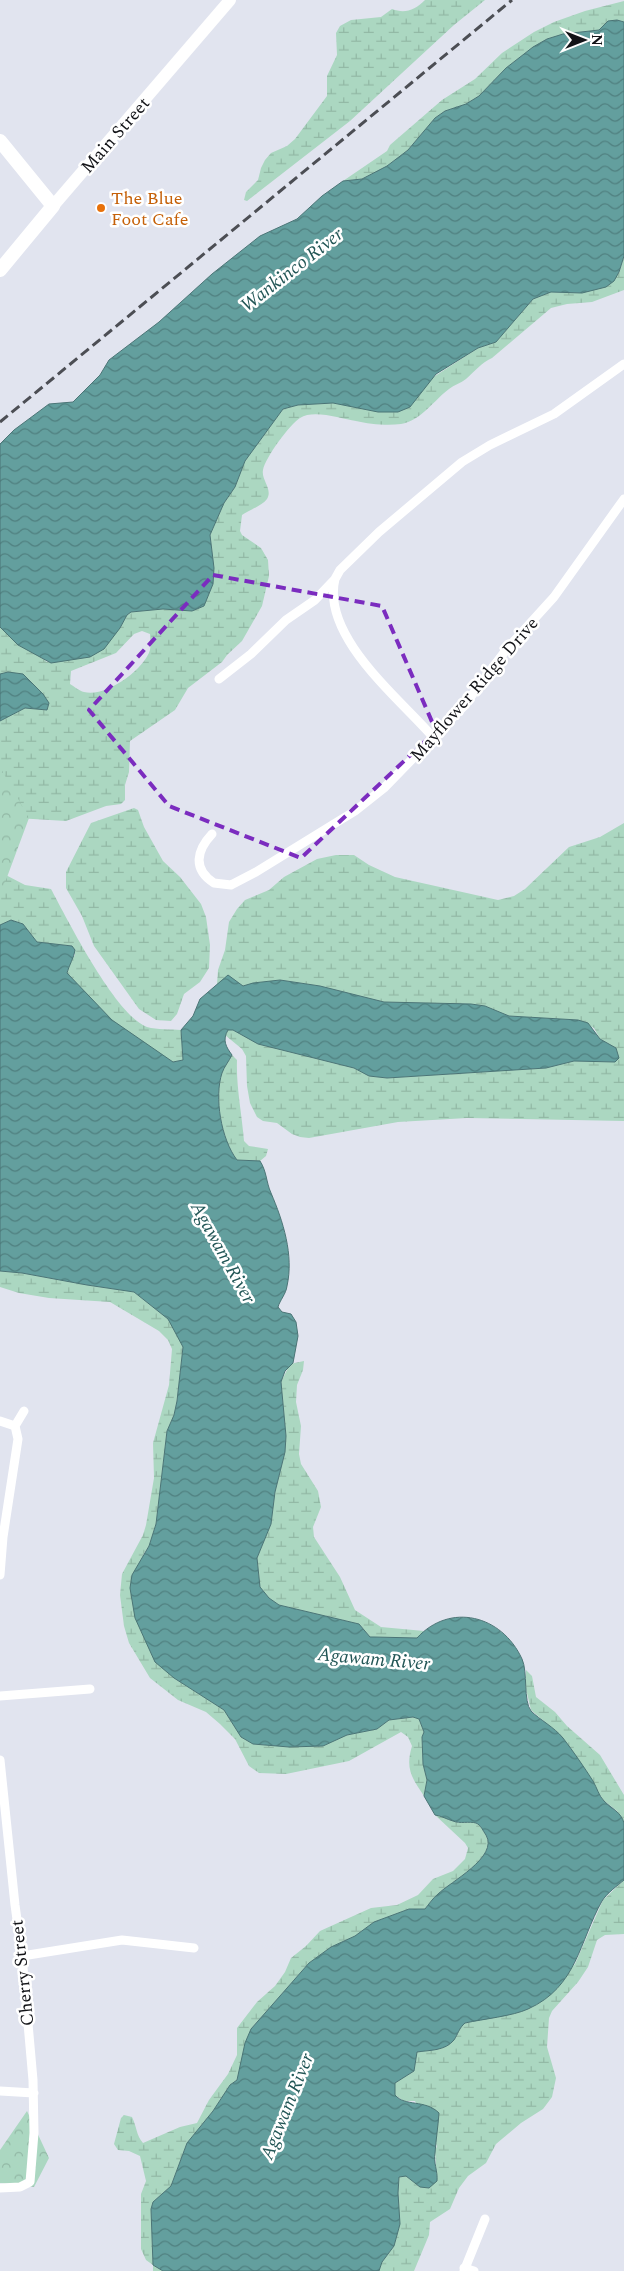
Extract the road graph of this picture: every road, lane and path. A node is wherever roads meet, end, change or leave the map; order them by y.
1 (230, 0) edge
2 (0, 141) edge
3 (53, 206) junction
4 (0, 270) edge
5 (624, 364) edge
6 (624, 499) edge
7 (336, 579) junction
8 (219, 679) dead end
9 (432, 736) junction
10 (212, 834) dead end
11 (24, 1411) dead end
12 (0, 1421) edge
13 (15, 1426) junction
14 (0, 1574) edge
15 (90, 1689) dead end
16 (0, 1696) edge
17 (0, 1760) edge
18 (2, 1812) edge
19 (194, 1948) dead end
20 (22, 1956) junction
21 (0, 2091) edge
22 (34, 2093) junction
23 (0, 2188) edge
24 (485, 2219) dead end
25 (464, 2270) edge
26 (474, 2271) edge

1 - 3 main road, Main Street
2 - 3 main road
3 - 4 main road, Main Street
5 - 7 street
6 - 9 street, Mayflower Ridge Drive
7 - 8 street
7 - 9 street
9 - 10 street, Mayflower Ridge Drive
11 - 13 street
12 - 13 street
13 - 14 street
15 - 16 street
17 - 18 street, Cherry Street
18 - 20 street, Cherry Street
19 - 20 street
20 - 22 street, Cherry Street
21 - 22 street
22 - 23 street, Cherry Street
24 - 25 street
25 - 26 street

